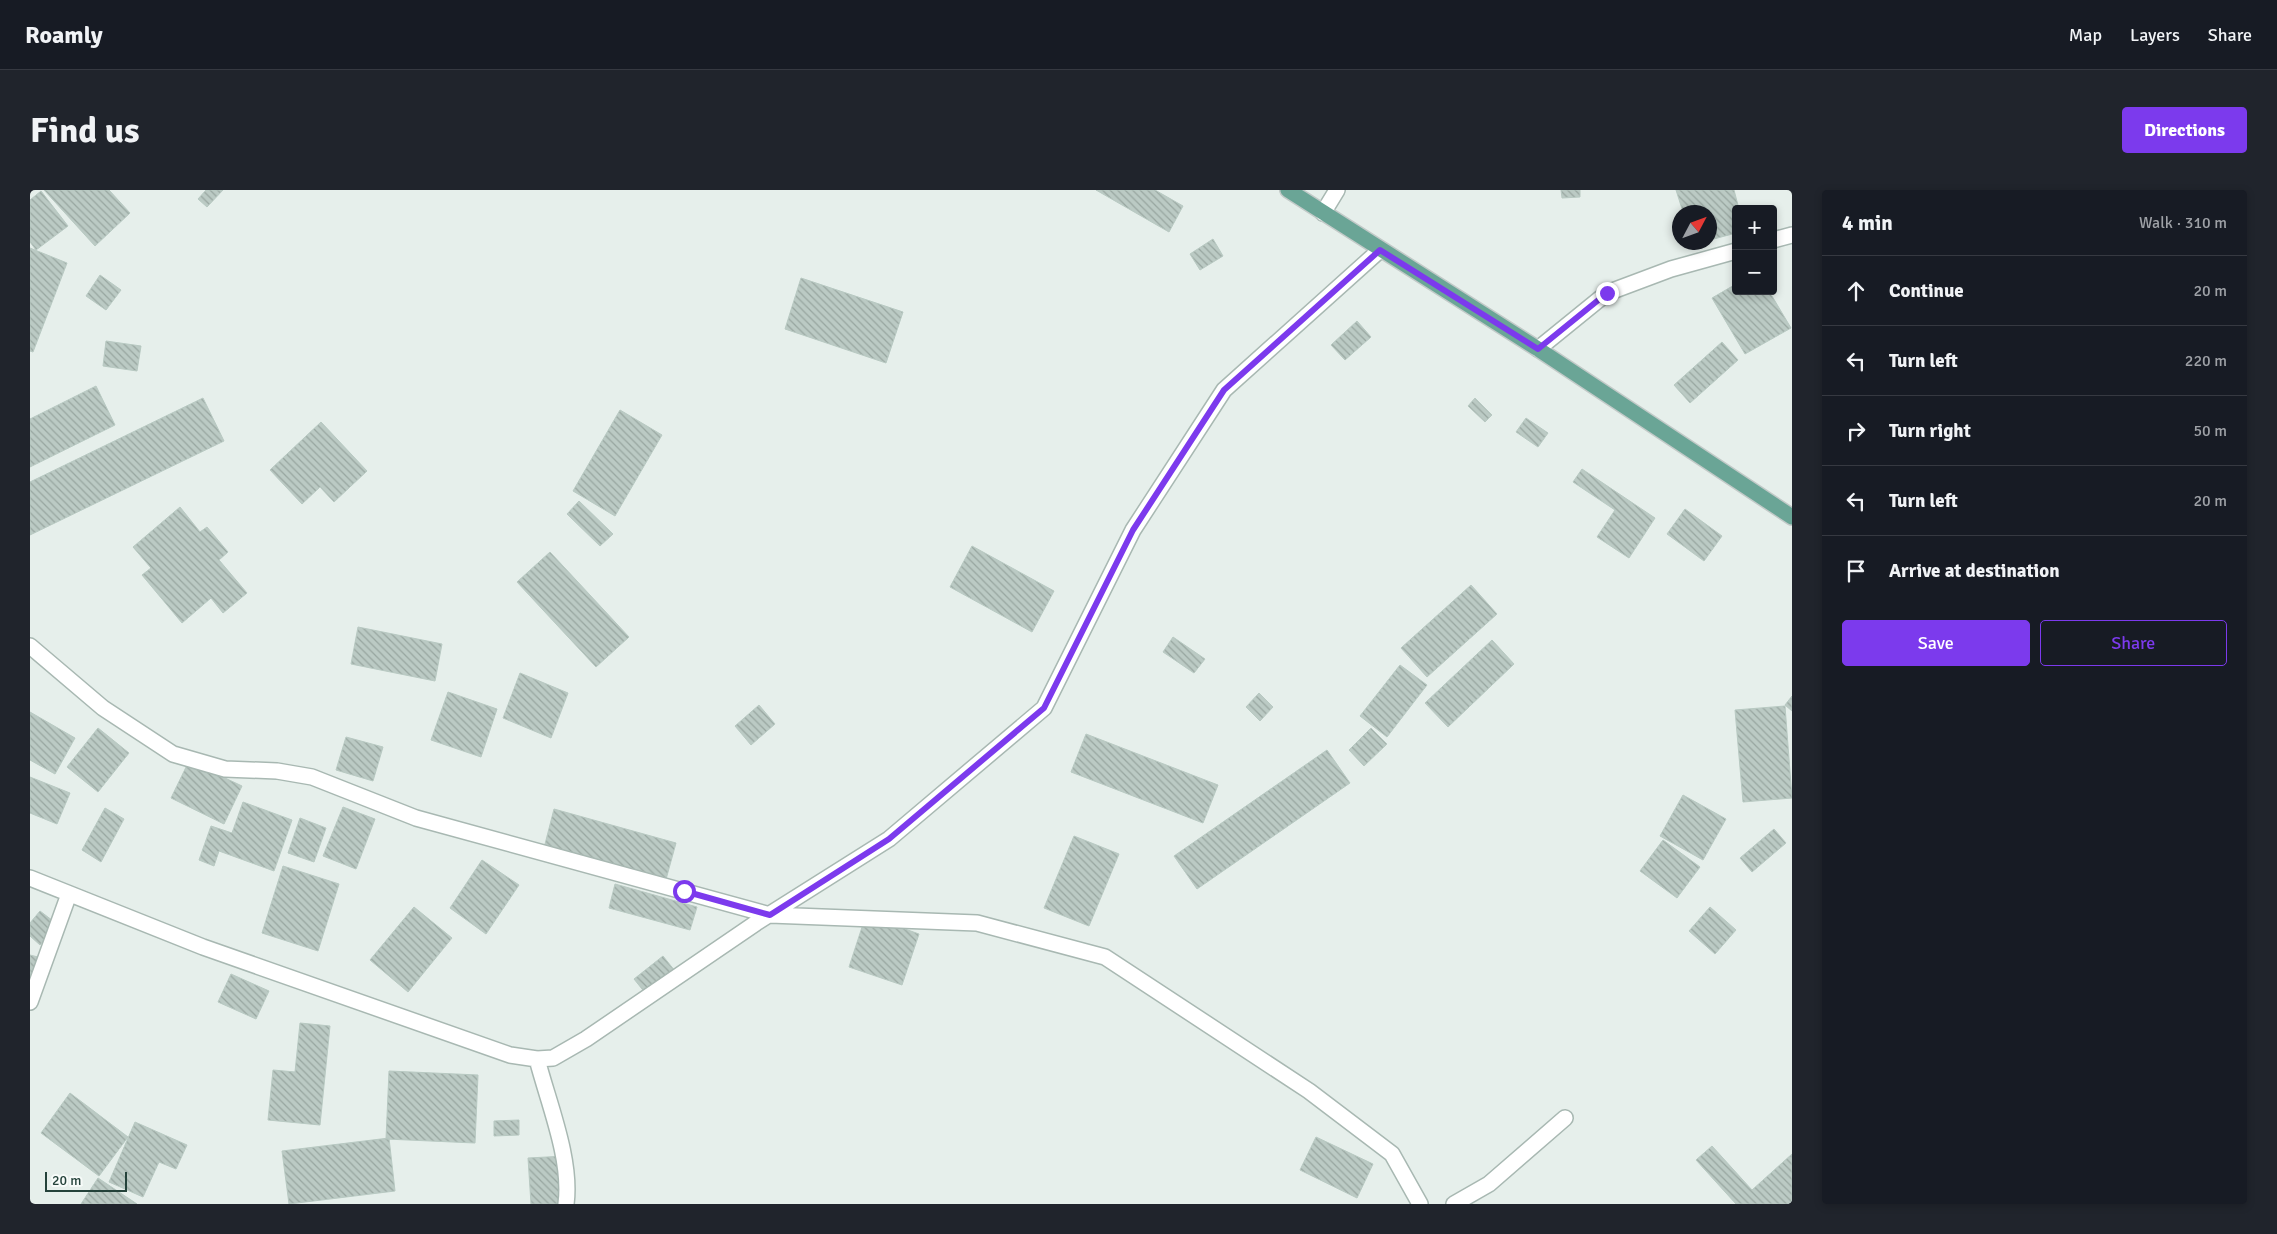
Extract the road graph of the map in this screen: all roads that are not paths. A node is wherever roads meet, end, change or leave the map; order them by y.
1 (1288, 190) edge
2 (1336, 190) edge
3 (1322, 213) junction
4 (1792, 235) edge
5 (1777, 239) edge
6 (1380, 250) junction
7 (1732, 252) edge
8 (1538, 349) junction
9 (1792, 517) edge
10 (30, 646) edge
11 (30, 878) edge
12 (69, 894) junction
13 (770, 915) junction
14 (30, 1002) edge
15 (537, 1058) junction
16 (1565, 1118) dead end
17 (566, 1204) edge
18 (1420, 1204) edge
19 (1454, 1204) edge

1 - 3 main road
2 - 3 street
3 - 6 main road
4 - 5 street
6 - 8 main road
6 - 13 street
7 - 8 street
8 - 9 main road
10 - 13 street
11 - 12 street
12 - 14 street
12 - 15 street
13 - 15 street
13 - 18 street
15 - 17 street
16 - 19 street

